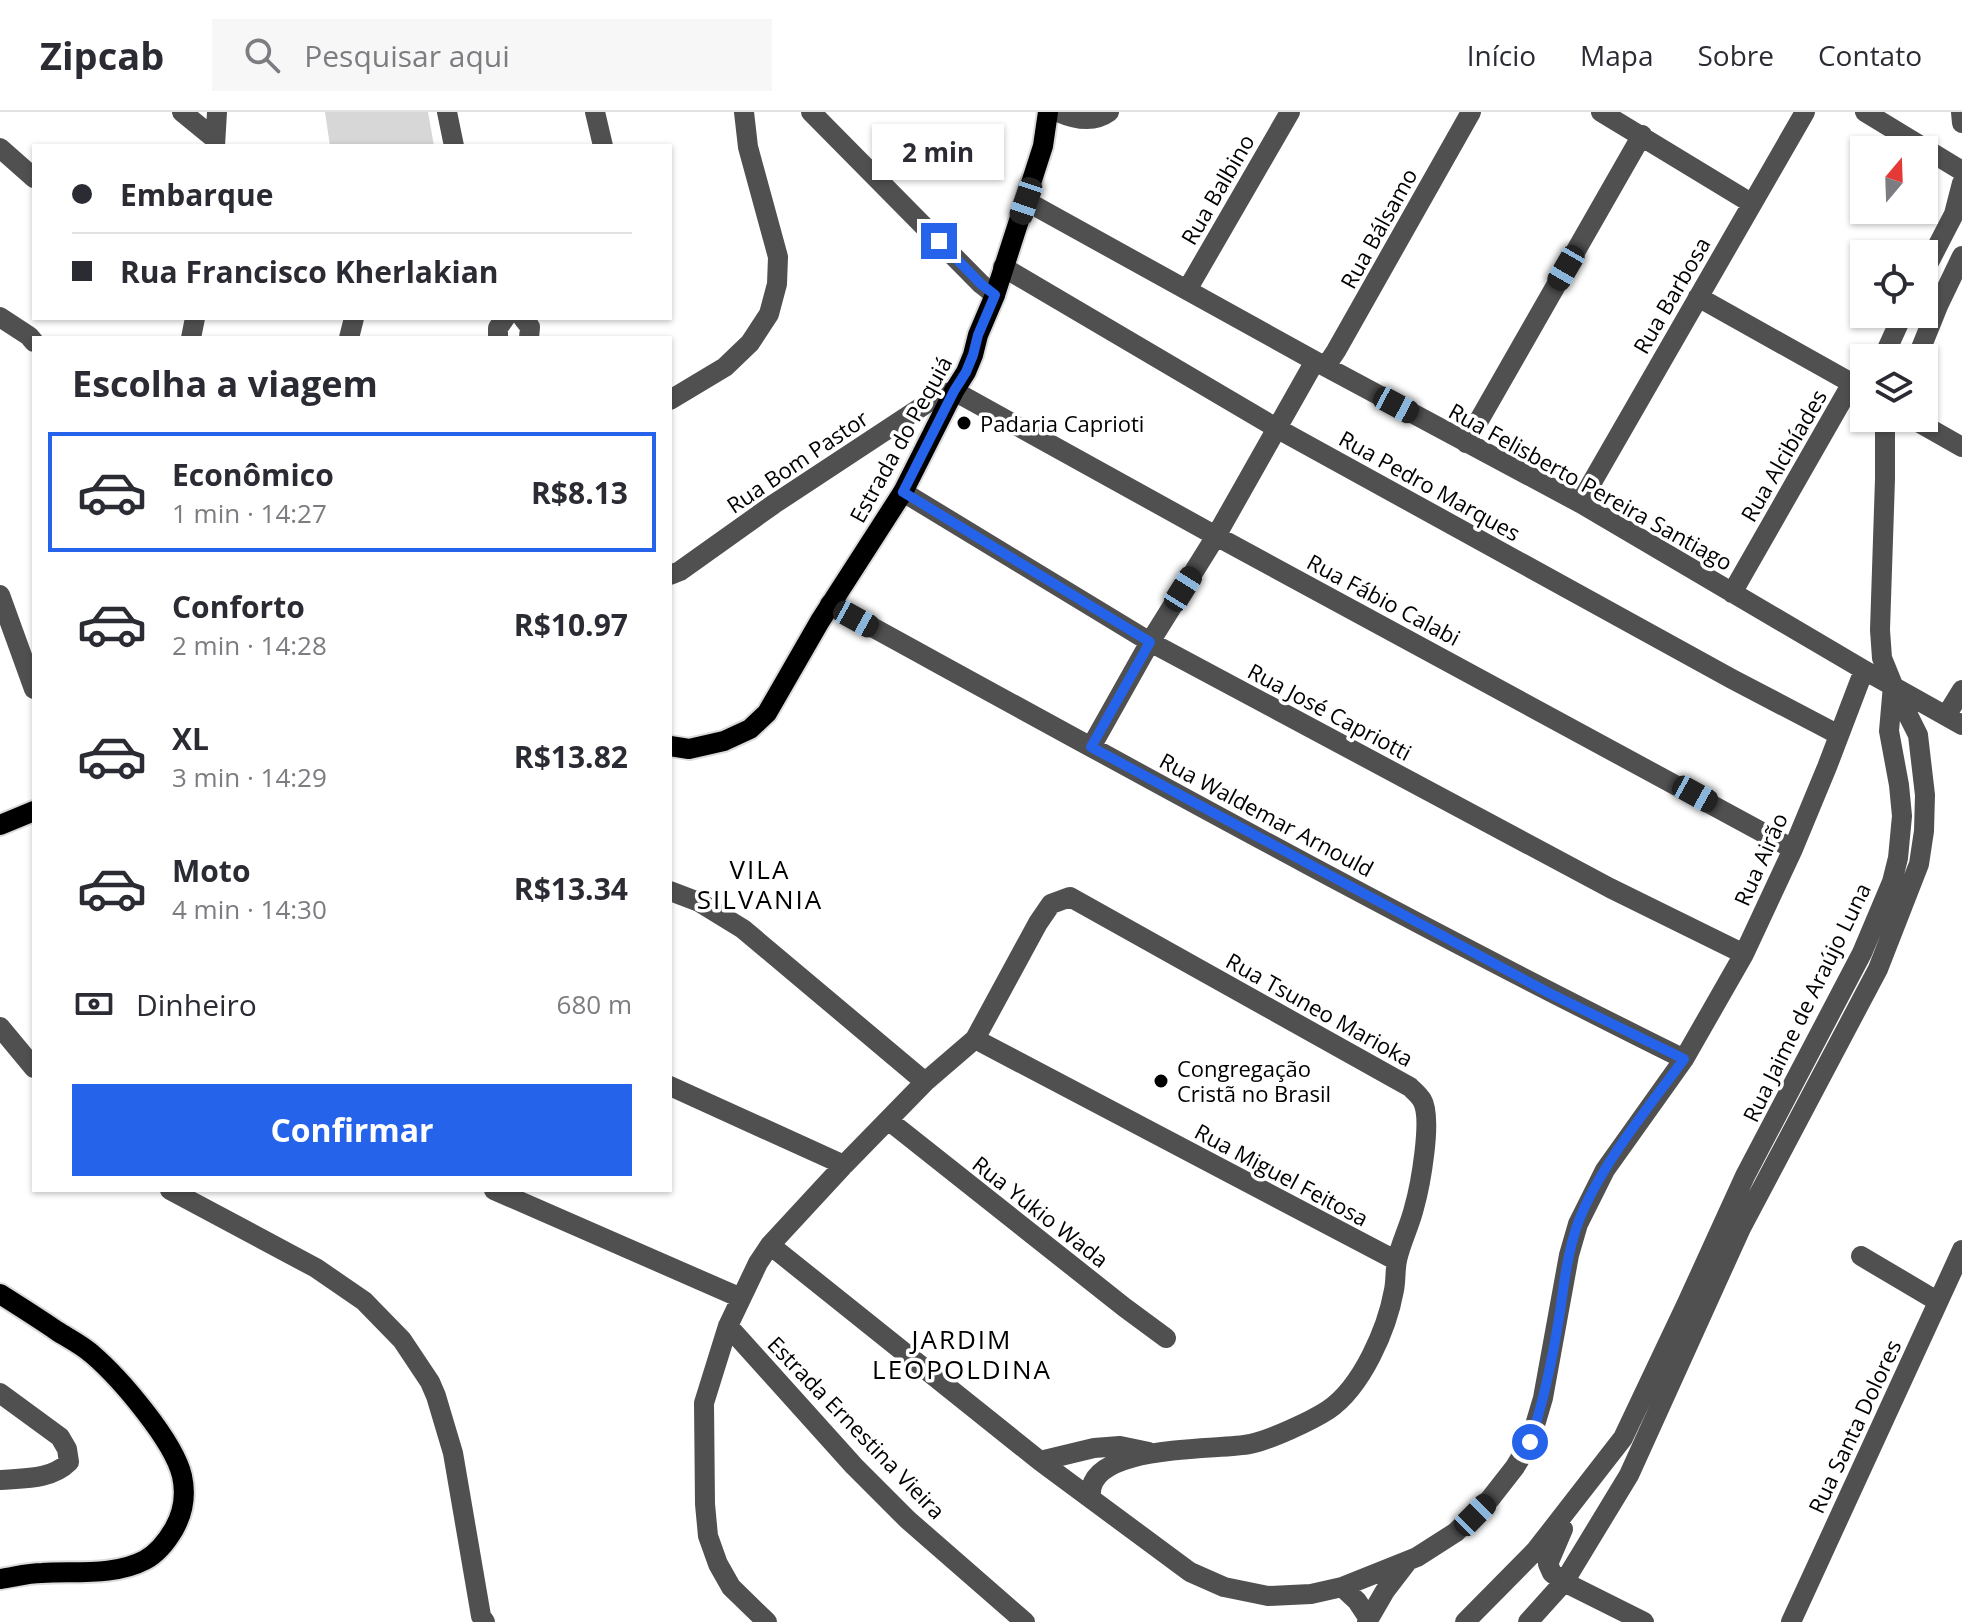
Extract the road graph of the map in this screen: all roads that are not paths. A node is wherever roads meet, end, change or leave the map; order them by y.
1 (182, 112) edge
2 (217, 112) edge
3 (447, 112) edge
4 (595, 112) edge
5 (744, 112) edge
6 (811, 112) edge
7 (1048, 112) edge
8 (1058, 112) edge
9 (1109, 112) edge
10 (1290, 112) edge
11 (1471, 112) edge
12 (1601, 112) edge
13 (1805, 112) edge
14 (1865, 112) edge
15 (1961, 112) edge
16 (1962, 123) edge
17 (1642, 135) junction
18 (215, 143) edge
19 (454, 144) edge
20 (603, 144) edge
21 (0, 148) edge
22 (1962, 171) edge
23 (32, 176) edge
24 (1962, 183) edge
25 (1026, 201) junction
26 (1751, 203) junction
27 (1938, 245) edge
28 (1962, 256) edge
29 (1003, 267) junction
30 (1187, 290) junction
31 (995, 295) junction
32 (1698, 297) junction
33 (0, 317) edge
34 (32, 340) edge
35 (1923, 344) edge
36 (1320, 364) junction
37 (1850, 382) edge
38 (954, 391) junction
39 (672, 399) edge
40 (1850, 399) edge
41 (1278, 429) junction
42 (1885, 432) edge
43 (1936, 432) edge
44 (1466, 443) junction
45 (1962, 447) edge
46 (903, 492) junction
47 (1580, 503) junction
48 (1216, 536) junction
49 (672, 574) edge
50 (1732, 593) junction
51 (0, 595) edge
52 (830, 604) junction
53 (1150, 642) junction
54 (1864, 670) junction
55 (32, 683) edge
56 (1893, 685) junction
57 (1962, 690) edge
58 (1954, 721) edge
59 (1839, 735) junction
60 (672, 746) edge
61 (1091, 747) junction
62 (32, 812) edge
63 (0, 825) edge
64 (1793, 849) junction
65 (672, 892) edge
66 (1744, 954) junction
67 (0, 1027) edge
68 (975, 1039) junction
69 (1684, 1059) junction
70 (32, 1066) edge
71 (925, 1082) junction
72 (672, 1087) edge
73 (888, 1120) junction
74 (844, 1165) junction
75 (174, 1192) edge
76 (499, 1192) edge
77 (770, 1245) junction
78 (1962, 1250) edge
79 (1861, 1256) dead end
80 (1397, 1261) junction
81 (0, 1294) edge
82 (741, 1298) junction
83 (1937, 1301) junction
84 (728, 1326) junction
85 (1166, 1338) dead end
86 (0, 1393) edge
87 (1153, 1453) junction
88 (1040, 1461) junction
89 (0, 1480) edge
90 (1580, 1495) junction
91 (1091, 1497) junction
92 (1408, 1561) junction
93 (0, 1579) edge
94 (1564, 1582) junction
95 (1342, 1587) junction
96 (477, 1620) edge
97 (1368, 1620) edge
98 (767, 1622) edge
99 (1025, 1622) edge
100 (1465, 1622) edge
101 (1528, 1622) edge
102 (1644, 1622) edge
103 (1791, 1622) edge

1 - 18 street
2 - 18 street
3 - 19 street
4 - 20 street
5 - 39 street
6 - 31 street
7 - 25 main road, Estrada do Pequiá
8 - 9 street
10 - 30 street, Rua Balbino
11 - 36 street, Rua Bálsamo
12 - 17 street
13 - 26 street, Rua Barbosa
14 - 22 street
15 - 16 street
17 - 26 street
17 - 44 street
21 - 23 street
24 - 27 street
25 - 29 main road, Estrada do Pequiá
25 - 30 street, Rua Felisberto Pereira Santiago
26 - 32 street, Rua Barbosa
28 - 35 street
29 - 31 main road, Estrada do Pequiá
29 - 41 street, Rua Pedro Marques
30 - 36 street, Rua Felisberto Pereira Santiago
31 - 38 main road, Estrada do Pequiá
32 - 37 street
32 - 47 street, Rua Barbosa
33 - 34 street
36 - 41 street, Rua Bálsamo
36 - 44 street, Rua Felisberto Pereira Santiago
38 - 46 main road, Estrada do Pequiá
38 - 48 street, Rua Fábio Calabi
38 - 49 street, Rua Bom Pastor
40 - 50 street, Rua Alcibíades
41 - 48 street, Rua Bálsamo
41 - 59 street, Rua Pedro Marques
42 - 56 street
43 - 45 street
44 - 47 street, Rua Felisberto Pereira Santiago
46 - 52 main road, Estrada do Pequiá
46 - 53 street, Rua José Capriotti
47 - 50 street, Rua Felisberto Pereira Santiago
48 - 53 street, Rua Bálsamo
48 - 64 street, Rua Fábio Calabi
50 - 54 street, Rua Felisberto Pereira Santiago
51 - 55 street
52 - 60 main road, Estrada do Pequiá
52 - 61 street, Rua Waldemar Arnould
53 - 61 street, Rua Bálsamo
53 - 66 street, Rua José Capriotti
54 - 56 street, Rua Felisberto Pereira Santiago
54 - 59 street, Rua Airão
56 - 58 street, Rua Felisberto Pereira Santiago
56 - 90 street, Rua Jaime de Araújo Luna
56 - 94 street, Rua Jaime de Araújo Luna
57 - 58 street
59 - 64 street, Rua Airão
61 - 69 street, Rua Waldemar Arnould
62 - 63 main road
64 - 66 street, Rua Airão
65 - 71 street
66 - 69 street, Rua Airão
67 - 70 street
68 - 71 street
68 - 80 street, Rua Miguel Feitosa
68 - 80 street, Rua Tsuneo Marioka
69 - 92 street, Rua Airão
71 - 73 street
72 - 74 street
73 - 74 street
73 - 85 street, Rua Yukio Wada
74 - 77 street
75 - 96 street
76 - 82 street
77 - 82 street
77 - 88 street
78 - 83 street, Rua Santa Dolores
79 - 83 street
80 - 87 street, Rua Tsuneo Marioka
81 - 93 main road
82 - 84 street
83 - 103 street, Rua Santa Dolores
84 - 98 street
84 - 99 street, Estrada Ernestina Vieira
86 - 89 street
87 - 88 street, Rua Tsuneo Marioka
87 - 91 street, Rua Tsuneo Marioka
88 - 91 street
90 - 94 street
90 - 100 street, Rua Jaime de Araújo Luna
91 - 95 street
92 - 95 street
92 - 97 street
94 - 101 street, Rua Jaime de Araújo Luna
94 - 102 street
95 - 97 street

